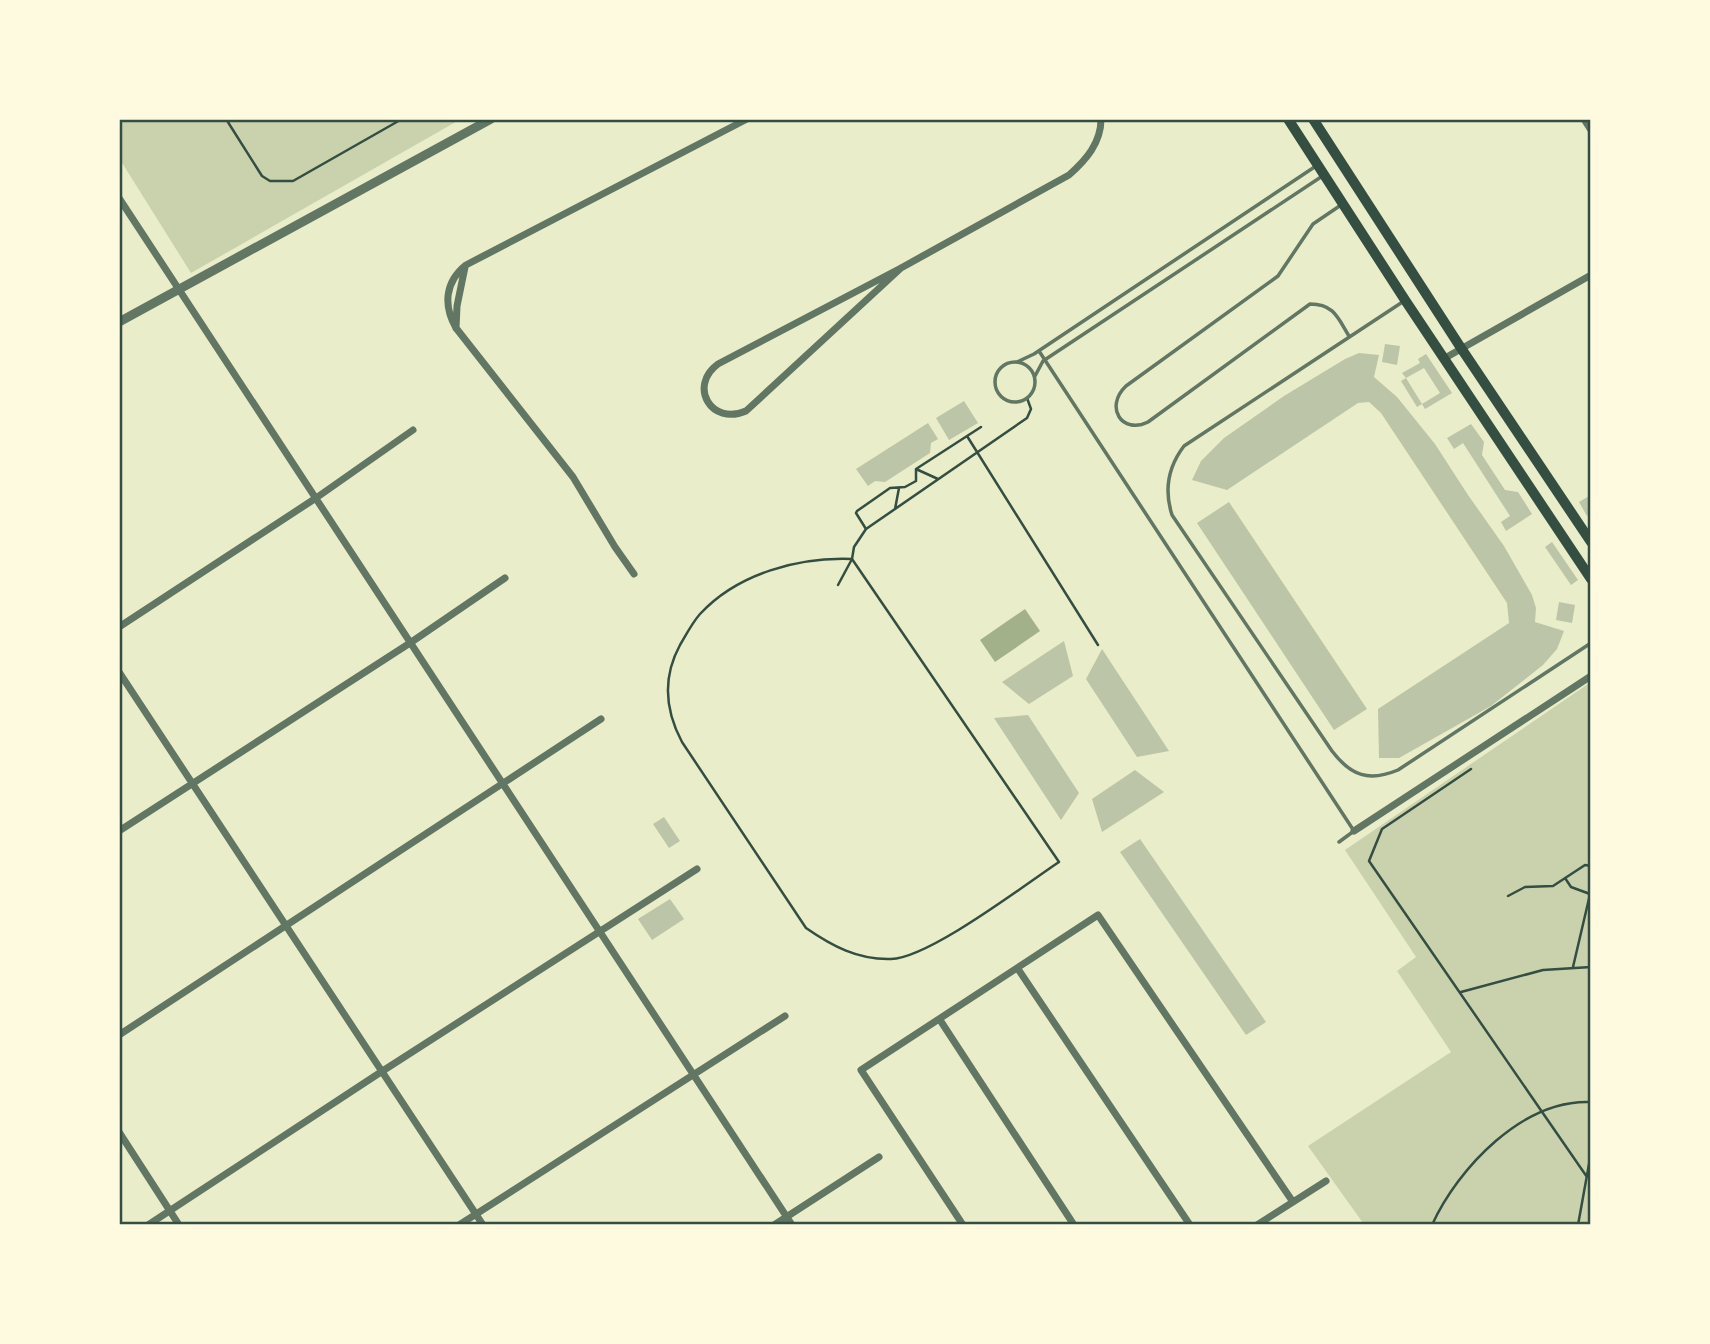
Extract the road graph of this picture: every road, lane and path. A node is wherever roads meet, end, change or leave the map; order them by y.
1 (226, 119) edge
2 (402, 119) edge
3 (491, 119) edge
4 (747, 119) edge
5 (1101, 119) edge
6 (1288, 119) edge
7 (1313, 119) edge
8 (1584, 119) edge
9 (1591, 130) edge
10 (1318, 165) junction
11 (1325, 175) junction
12 (119, 198) edge
13 (1343, 204) junction
14 (901, 268) junction
15 (1591, 275) edge
16 (178, 290) junction
17 (1405, 300) junction
18 (119, 323) edge
19 (1349, 336) junction
20 (1461, 348) junction
21 (1039, 351) junction
22 (1445, 358) junction
23 (1045, 360) junction
24 (1017, 362) junction
25 (1035, 376) junction
26 (1027, 398) junction
27 (981, 427) dead end
28 (413, 430) dead end
29 (967, 436) junction
30 (977, 452) junction
31 (916, 469) junction
32 (939, 479) junction
33 (899, 488) junction
34 (316, 498) junction
35 (895, 510) junction
36 (866, 529) junction
37 (1591, 542) edge
38 (852, 559) junction
39 (634, 574) dead end
40 (505, 578) dead end
41 (1591, 579) edge
42 (838, 585) dead end
43 (119, 627) edge
44 (411, 643) junction
45 (1591, 643) edge
46 (1098, 645) dead end
47 (119, 672) edge
48 (1591, 676) edge
49 (601, 719) dead end
50 (1475, 767) dead end
51 (191, 783) junction
52 (504, 785) junction
53 (119, 831) edge
54 (1354, 831) junction
55 (1339, 842) dead end
56 (1591, 866) edge
57 (698, 869) dead end
58 (1564, 878) junction
59 (1590, 892) edge
60 (1508, 896) dead end
61 (286, 927) junction
62 (600, 933) junction
63 (1573, 967) junction
64 (1591, 967) edge
65 (1018, 969) junction
66 (1459, 992) junction
67 (785, 1016) dead end
68 (940, 1020) junction
69 (119, 1035) edge
70 (381, 1072) junction
71 (694, 1075) junction
72 (1591, 1102) edge
73 (1542, 1112) junction
74 (119, 1132) edge
75 (1591, 1153) edge
76 (878, 1157) dead end
77 (1587, 1177) junction
78 (1326, 1181) dead end
79 (1293, 1202) junction
80 (170, 1211) junction
81 (476, 1214) junction
82 (787, 1217) junction
83 (148, 1225) edge
84 (179, 1225) edge
85 (459, 1225) edge
86 (483, 1225) edge
87 (774, 1225) edge
88 (792, 1225) edge
89 (963, 1225) edge
90 (1074, 1225) edge
91 (1190, 1225) edge
92 (1257, 1225) edge
93 (1432, 1225) edge
94 (1578, 1225) edge

1 - 2 path
3 - 16 street
4 - 39 street
5 - 14 street
6 - 10 main road
7 - 20 main road
8 - 9 street
10 - 11 main road
10 - 21 lane
11 - 13 main road
11 - 23 lane
12 - 16 street
13 - 17 main road
13 - 19 lane
14 - 14 street
15 - 20 street
16 - 18 street
16 - 34 street
17 - 19 lane
17 - 22 main road
19 - 45 lane
20 - 22 street
20 - 37 main road
21 - 23 lane
21 - 24 lane
22 - 41 main road
23 - 25 lane
23 - 54 lane
24 - 25 lane
24 - 26 lane
25 - 26 lane
26 - 30 path
27 - 29 path
28 - 34 street
29 - 30 path
29 - 31 path
30 - 32 path
30 - 46 path
31 - 32 path
31 - 33 path
32 - 35 path
33 - 35 path
33 - 36 path
34 - 43 street
34 - 44 street
35 - 36 path
36 - 38 path
38 - 38 path
38 - 42 path
40 - 44 street
44 - 51 street
44 - 52 street
47 - 51 street
48 - 54 street
49 - 52 street
50 - 66 path
51 - 53 street
51 - 61 street
52 - 61 street
52 - 62 street
54 - 55 lane
56 - 58 path
57 - 62 street
58 - 59 path
58 - 60 path
59 - 63 path
61 - 69 street
61 - 70 street
62 - 70 street
62 - 71 street
63 - 64 path
63 - 66 path
65 - 68 street
65 - 79 street
65 - 91 street
66 - 73 path
67 - 71 street
68 - 89 street
68 - 90 street
70 - 80 street
70 - 81 street
71 - 81 street
71 - 82 street
72 - 73 path
73 - 77 path
73 - 93 path
74 - 80 street
75 - 77 path
76 - 82 street
77 - 94 path
78 - 79 street
79 - 92 street
80 - 83 street
80 - 84 street
81 - 85 street
81 - 86 street
82 - 87 street
82 - 88 street

